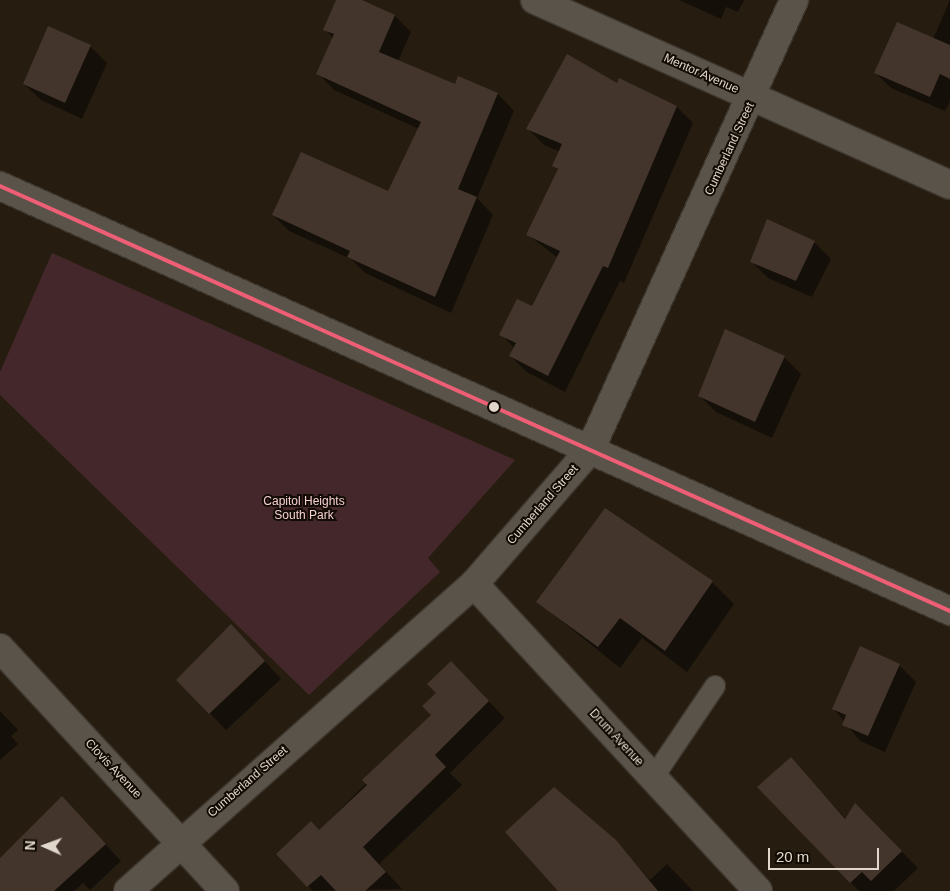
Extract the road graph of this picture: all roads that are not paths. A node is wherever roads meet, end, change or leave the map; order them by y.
1 (535, 0) edge
2 (794, 0) edge
3 (754, 98) junction
4 (950, 185) edge
5 (0, 186) edge
6 (590, 450) junction
7 (474, 584) junction
8 (950, 611) edge
9 (0, 648) edge
10 (715, 686) dead end
11 (653, 778) junction
12 (180, 842) junction
13 (128, 891) edge
14 (225, 891) edge
15 (758, 891) edge

1 - 3 street, Mentor Avenue
2 - 3 street, Cumberland Street
3 - 4 street, Mentor Avenue
3 - 6 street, Cumberland Street
5 - 6 street
6 - 7 street, Cumberland Street
6 - 8 street
7 - 11 street, Drum Avenue
7 - 12 street, Cumberland Street
9 - 12 street, Clovis Avenue
10 - 11 lane
11 - 15 street, Drum Avenue
12 - 13 street, Cumberland Street
12 - 14 street, Clovis Avenue

